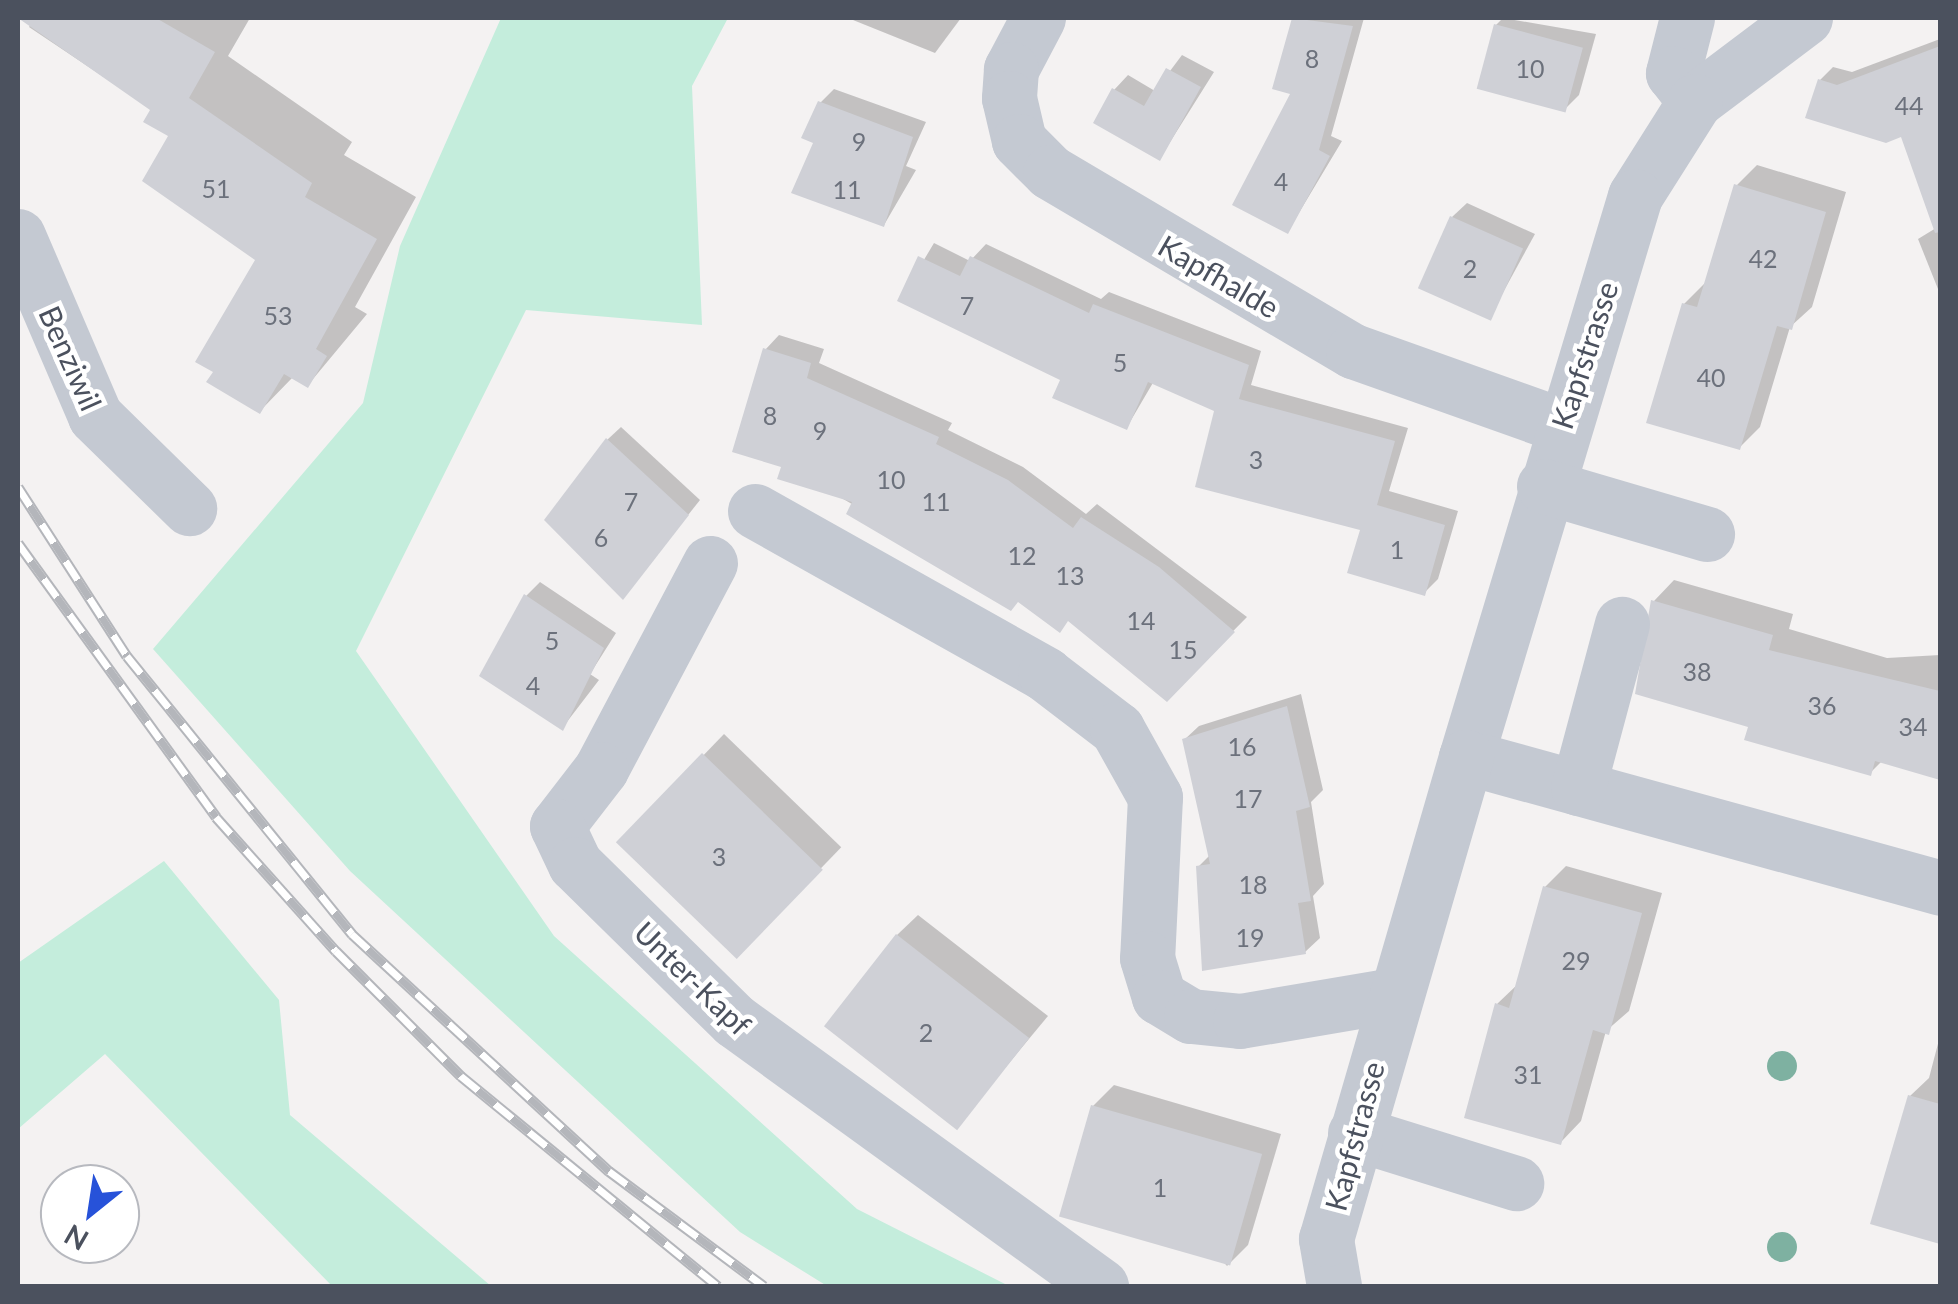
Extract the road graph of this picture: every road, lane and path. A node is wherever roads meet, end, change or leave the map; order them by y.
1 (1038, 18) edge
2 (1688, 18) edge
3 (1805, 18) edge
4 (1695, 101) junction
5 (18, 236) edge
6 (1561, 425) junction
7 (1544, 486) junction
8 (189, 508) dead end
9 (754, 511) dead end
10 (1707, 534) dead end
11 (710, 563) dead end
12 (1622, 624) dead end
13 (1466, 757) junction
14 (1578, 788) junction
15 (1940, 888) edge
16 (1394, 996) junction
17 (1354, 1133) junction
18 (1516, 1183) dead end
19 (1100, 1286) edge
20 (1334, 1286) edge

1 - 6 street, Kapfhalde
2 - 4 street
3 - 4 street, Kapfstrasse
4 - 6 street, Kapfstrasse
5 - 8 street, Benziwil
6 - 7 street, Kapfstrasse
7 - 10 street
7 - 13 street, Kapfstrasse
9 - 16 street
11 - 19 street, Unter-Kapf
12 - 14 street
13 - 14 street
13 - 16 street, Kapfstrasse
14 - 15 street
16 - 17 street, Kapfstrasse
17 - 18 street
17 - 20 street, Kapfstrasse

